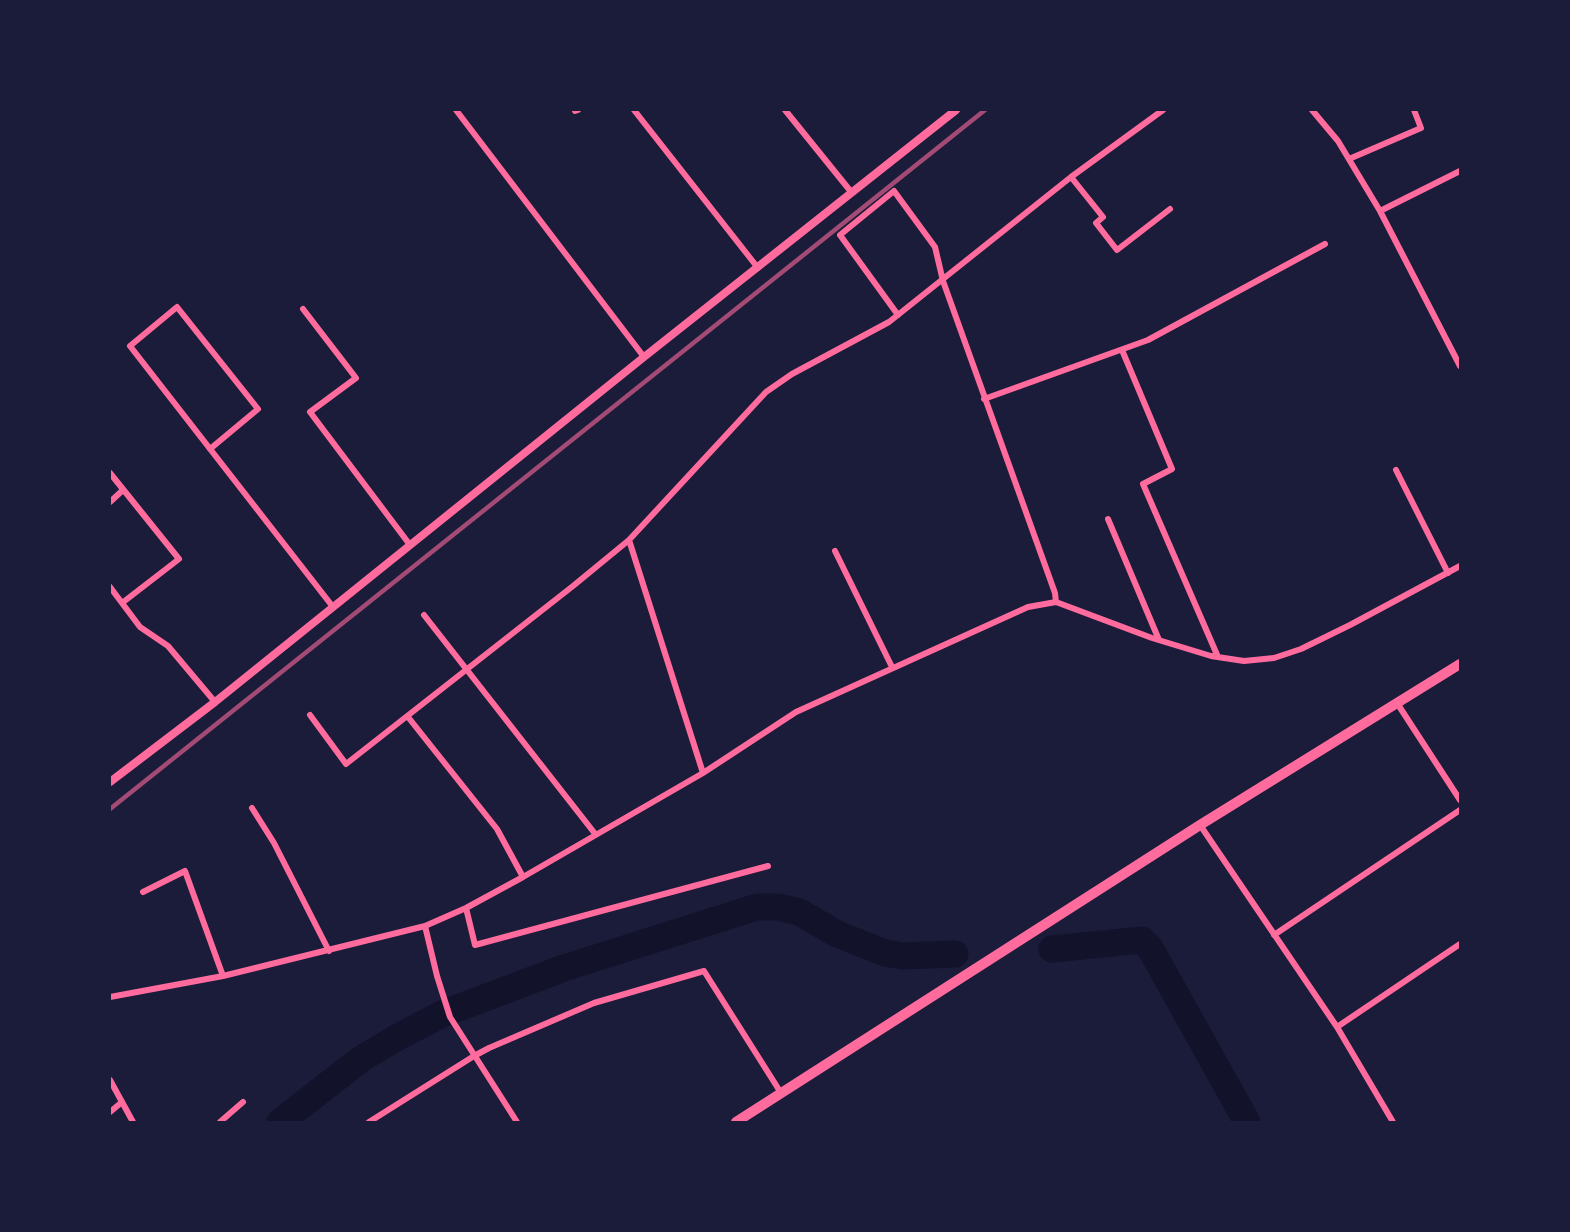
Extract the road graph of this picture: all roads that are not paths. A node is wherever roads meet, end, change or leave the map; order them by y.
1 (456, 110) edge
2 (634, 110) edge
3 (785, 110) edge
4 (956, 110) edge
5 (1163, 110) edge
6 (1312, 110) edge
7 (1414, 110) edge
8 (1349, 159) junction
9 (1461, 171) edge
10 (1071, 177) junction
11 (852, 193) junction
12 (1170, 209) dead end
13 (1380, 211) junction
14 (1324, 244) dead end
15 (758, 268) junction
16 (943, 281) junction
17 (303, 309) dead end
18 (898, 315) junction
19 (1122, 350) junction
20 (644, 357) junction
21 (1461, 366) edge
22 (984, 399) junction
23 (210, 448) junction
24 (1396, 470) dead end
25 (110, 473) edge
26 (123, 490) junction
27 (110, 502) edge
28 (1108, 519) dead end
29 (629, 540) junction
30 (410, 545) junction
31 (835, 551) dead end
32 (1461, 566) edge
33 (1448, 573) junction
34 (110, 587) edge
35 (1056, 602) junction
36 (122, 603) junction
37 (333, 607) junction
38 (424, 615) dead end
39 (1159, 640) junction
40 (1218, 657) junction
41 (1461, 664) edge
42 (892, 667) junction
43 (467, 668) junction
44 (215, 702) junction
45 (1397, 703) junction
46 (310, 715) dead end
47 (408, 717) junction
48 (703, 773) junction
49 (110, 782) edge
50 (1461, 800) edge
51 (252, 808) dead end
52 (1461, 810) edge
53 (1200, 825) junction
54 (596, 835) junction
55 (768, 866) dead end
56 (523, 877) junction
57 (143, 892) dead end
58 (466, 908) junction
59 (425, 926) junction
60 (1274, 935) junction
61 (1461, 944) edge
62 (329, 951) junction
63 (223, 976) junction
64 (110, 997) edge
65 (1337, 1027) junction
66 (474, 1056) junction
67 (110, 1080) edge
68 (781, 1093) junction
69 (122, 1102) junction
70 (243, 1102) dead end
71 (110, 1112) edge
72 (133, 1122) edge
73 (220, 1122) edge
74 (369, 1122) edge
75 (517, 1122) edge
76 (736, 1122) edge
77 (1392, 1122) edge

1 - 20 street
2 - 15 street
3 - 11 street
4 - 11 street
5 - 10 street
6 - 8 street
7 - 8 street
8 - 13 street
9 - 13 street
10 - 12 street
10 - 16 street
11 - 15 street
13 - 21 street
14 - 19 street
15 - 20 street
16 - 18 street
16 - 18 street
16 - 22 street
17 - 30 street
18 - 29 street
19 - 22 street
19 - 40 street
20 - 30 street
22 - 35 street
23 - 23 street
23 - 37 street
24 - 33 street
25 - 26 street
26 - 27 street
26 - 36 street
28 - 39 street
29 - 43 street
29 - 48 street
30 - 37 street
31 - 42 street
32 - 33 street
33 - 40 street
34 - 36 street
35 - 39 street
35 - 42 street
36 - 44 street
37 - 44 street
38 - 43 street
39 - 40 street
41 - 45 highway
42 - 48 street
43 - 47 street
43 - 54 street
44 - 49 street
45 - 50 street
45 - 53 highway
46 - 47 street
47 - 56 street
48 - 54 street
51 - 62 street
52 - 60 street
53 - 60 street
53 - 68 highway
54 - 56 street
55 - 58 street
56 - 58 street
57 - 63 street
58 - 59 street
59 - 62 street
59 - 66 street
60 - 65 street
61 - 65 street
62 - 63 street
63 - 64 street
65 - 77 street
66 - 68 street
66 - 74 street
66 - 75 street
67 - 69 street
68 - 76 highway
69 - 71 street
69 - 72 street
70 - 73 street

